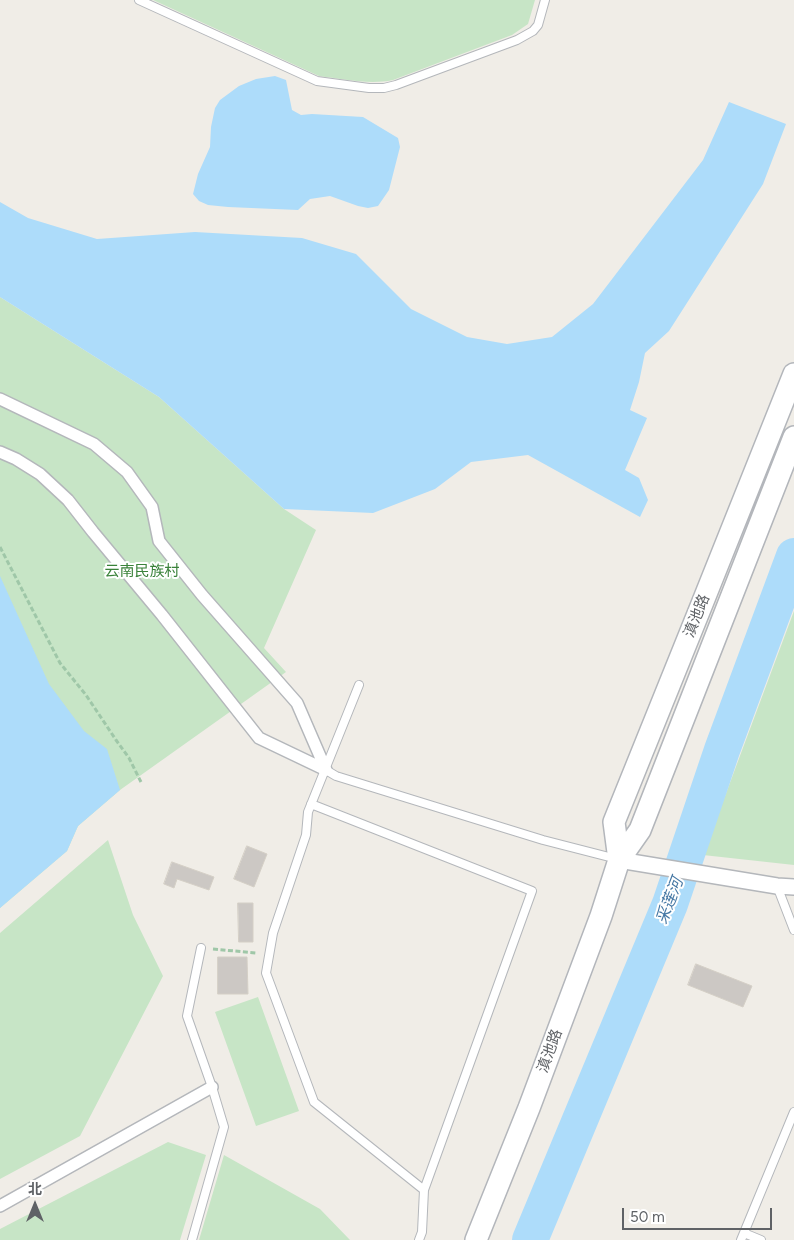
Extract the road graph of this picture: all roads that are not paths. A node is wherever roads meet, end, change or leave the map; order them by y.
1 (138, 0) edge
2 (545, 0) edge
3 (794, 374) edge
4 (0, 399) edge
5 (794, 437) edge
6 (0, 452) edge
7 (359, 685) dead end
8 (326, 770) junction
9 (311, 804) junction
10 (619, 860) junction
11 (776, 886) junction
12 (794, 887) edge
13 (794, 930) edge
14 (201, 948) road end
15 (212, 1087) junction
16 (794, 1112) edge
17 (424, 1190) junction
18 (0, 1206) edge
19 (743, 1237) edge
20 (192, 1240) edge
21 (419, 1240) edge
22 (476, 1240) edge
23 (761, 1240) edge

1 - 2 lane
3 - 10 main road, 滇池路
4 - 8 street
5 - 10 main road, 滇池路
6 - 8 street
7 - 8 lane
8 - 9 lane
8 - 10 lane
9 - 17 lane
9 - 17 lane
10 - 11 street
10 - 22 main road, 滇池路
11 - 12 street
11 - 13 lane
14 - 15 lane
15 - 18 street
15 - 20 lane
16 - 19 lane
17 - 21 lane
19 - 23 lane

